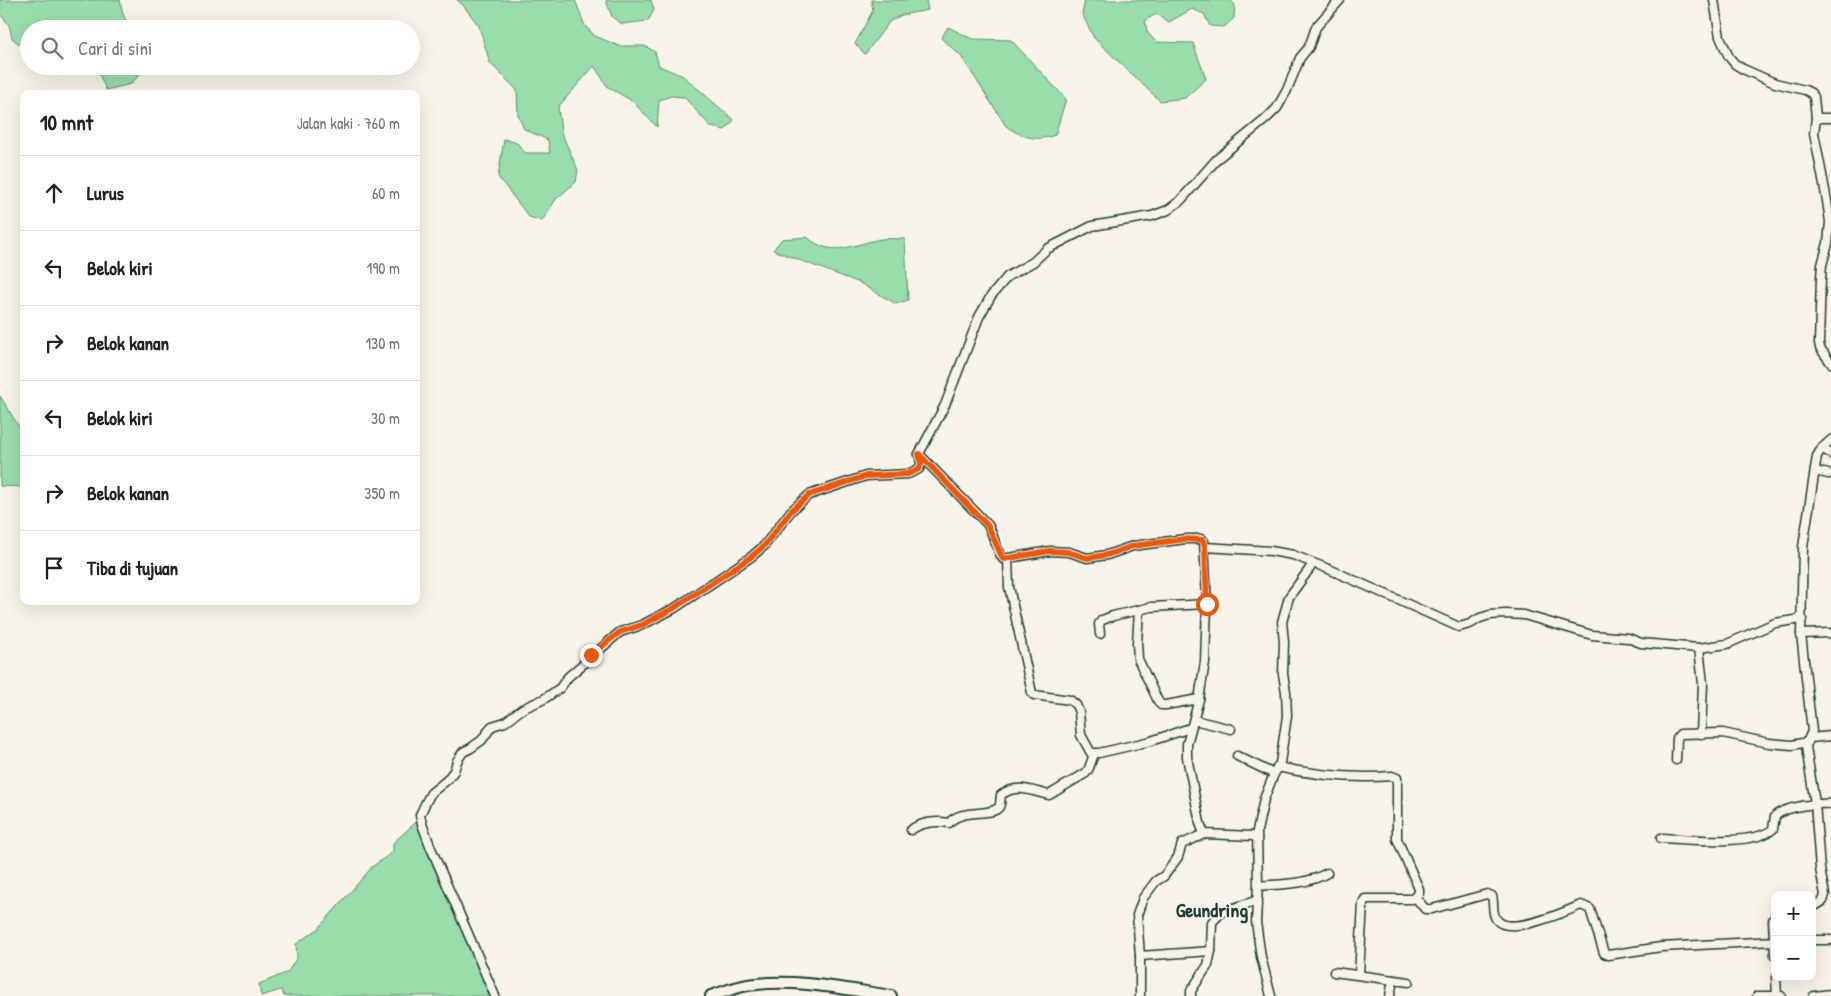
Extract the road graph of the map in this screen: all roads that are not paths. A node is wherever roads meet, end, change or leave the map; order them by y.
1 (1340, 0) edge
2 (1714, 0) edge
3 (1816, 118) junction
4 (1831, 118) edge
5 (1831, 362) edge
6 (1831, 440) edge
7 (1822, 448) junction
8 (919, 454) junction
9 (1831, 454) edge
10 (1815, 470) junction
11 (1828, 474) dead end
12 (1205, 548) junction
13 (1008, 559) junction
14 (1312, 564) junction
15 (1207, 604) junction
16 (1139, 610) junction
17 (1802, 620) junction
18 (1831, 633) edge
19 (1100, 634) dead end
20 (1801, 634) junction
21 (1698, 648) junction
22 (1199, 699) junction
23 (1192, 724) junction
24 (1231, 729) dead end
25 (1701, 734) junction
26 (1831, 736) edge
27 (1809, 740) junction
28 (1094, 754) junction
29 (1238, 756) dead end
30 (1676, 760) dead end
31 (1275, 771) junction
32 (1816, 803) junction
33 (1831, 804) edge
34 (911, 830) dead end
35 (1204, 834) junction
36 (1256, 838) junction
37 (1661, 838) dead end
38 (1327, 873) dead end
39 (1258, 886) junction
40 (1416, 898) junction
41 (1258, 900) junction
42 (1816, 905) edge
43 (1816, 940) edge
44 (1831, 940) edge
45 (1771, 941) edge
46 (1210, 951) junction
47 (1140, 956) junction
48 (1334, 972) dead end
49 (1359, 975) junction
50 (1393, 980) junction
51 (1776, 981) edge
52 (1409, 982) dead end
53 (1831, 994) edge
54 (495, 996) edge
55 (711, 996) edge
56 (890, 996) edge
57 (1140, 996) edge
58 (1192, 996) edge
59 (1271, 996) edge
60 (1390, 996) edge
61 (1758, 996) edge
62 (1778, 996) edge
63 (1814, 996) edge

1 - 8 street
2 - 3 street
3 - 4 street
3 - 5 street
6 - 7 street
7 - 9 street
7 - 10 street
8 - 13 street
8 - 54 street
10 - 11 street
10 - 17 street
12 - 13 street
12 - 14 street
12 - 15 street
13 - 28 street
14 - 21 street
14 - 31 street
15 - 16 street
15 - 22 street
16 - 19 street
16 - 22 street
17 - 20 street
17 - 21 street
18 - 20 street
20 - 27 street
21 - 25 street
22 - 23 street
23 - 24 street
23 - 28 street
23 - 35 street
25 - 27 street
25 - 30 street
26 - 27 street
27 - 32 street
28 - 34 street
29 - 31 street
31 - 36 street
31 - 40 street
32 - 33 street
32 - 37 street
32 - 42 street
35 - 36 street
35 - 47 street
36 - 39 street
38 - 39 street
39 - 41 street
40 - 45 street
40 - 49 street
41 - 46 street
41 - 59 street
43 - 44 street
46 - 47 street
46 - 58 street
47 - 57 street
48 - 49 street
49 - 50 street
50 - 52 street
50 - 60 street
51 - 62 street
53 - 63 street
55 - 56 street
61 - 62 street

